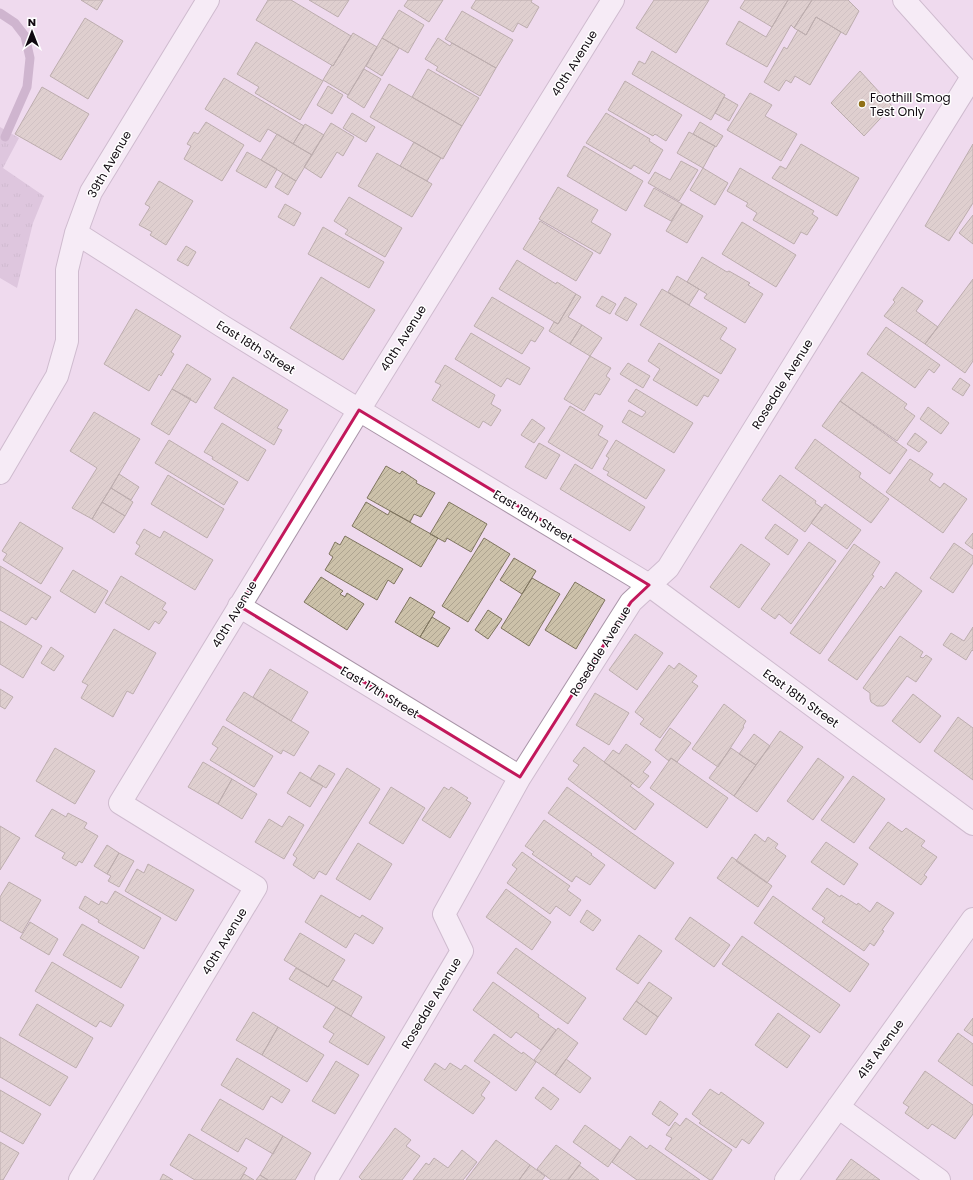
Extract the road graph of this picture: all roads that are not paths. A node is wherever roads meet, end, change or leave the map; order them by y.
1 (208, 0) edge
2 (613, 0) edge
3 (904, 0) edge
4 (973, 77) edge
5 (76, 233) junction
6 (359, 410) junction
7 (0, 474) edge
8 (649, 585) junction
9 (239, 606) junction
10 (520, 777) junction
11 (973, 824) edge
12 (973, 918) edge
13 (838, 1107) junction
14 (80, 1180) edge
15 (326, 1180) edge
16 (786, 1180) edge
17 (939, 1180) edge

1 - 5 street, 39th Avenue
2 - 6 street, 40th Avenue
3 - 4 street
4 - 8 street, Rosedale Avenue
5 - 6 street, East 18th Street
5 - 7 street, 39th Avenue
6 - 8 street, East 18th Street
6 - 9 street, 40th Avenue
8 - 10 street, Rosedale Avenue
8 - 11 street, East 18th Street
9 - 10 street, East 17th Street
9 - 14 street, 40th Avenue
10 - 15 street, Rosedale Avenue
12 - 13 street, 41st Avenue
13 - 16 street, 41st Avenue
13 - 17 street

